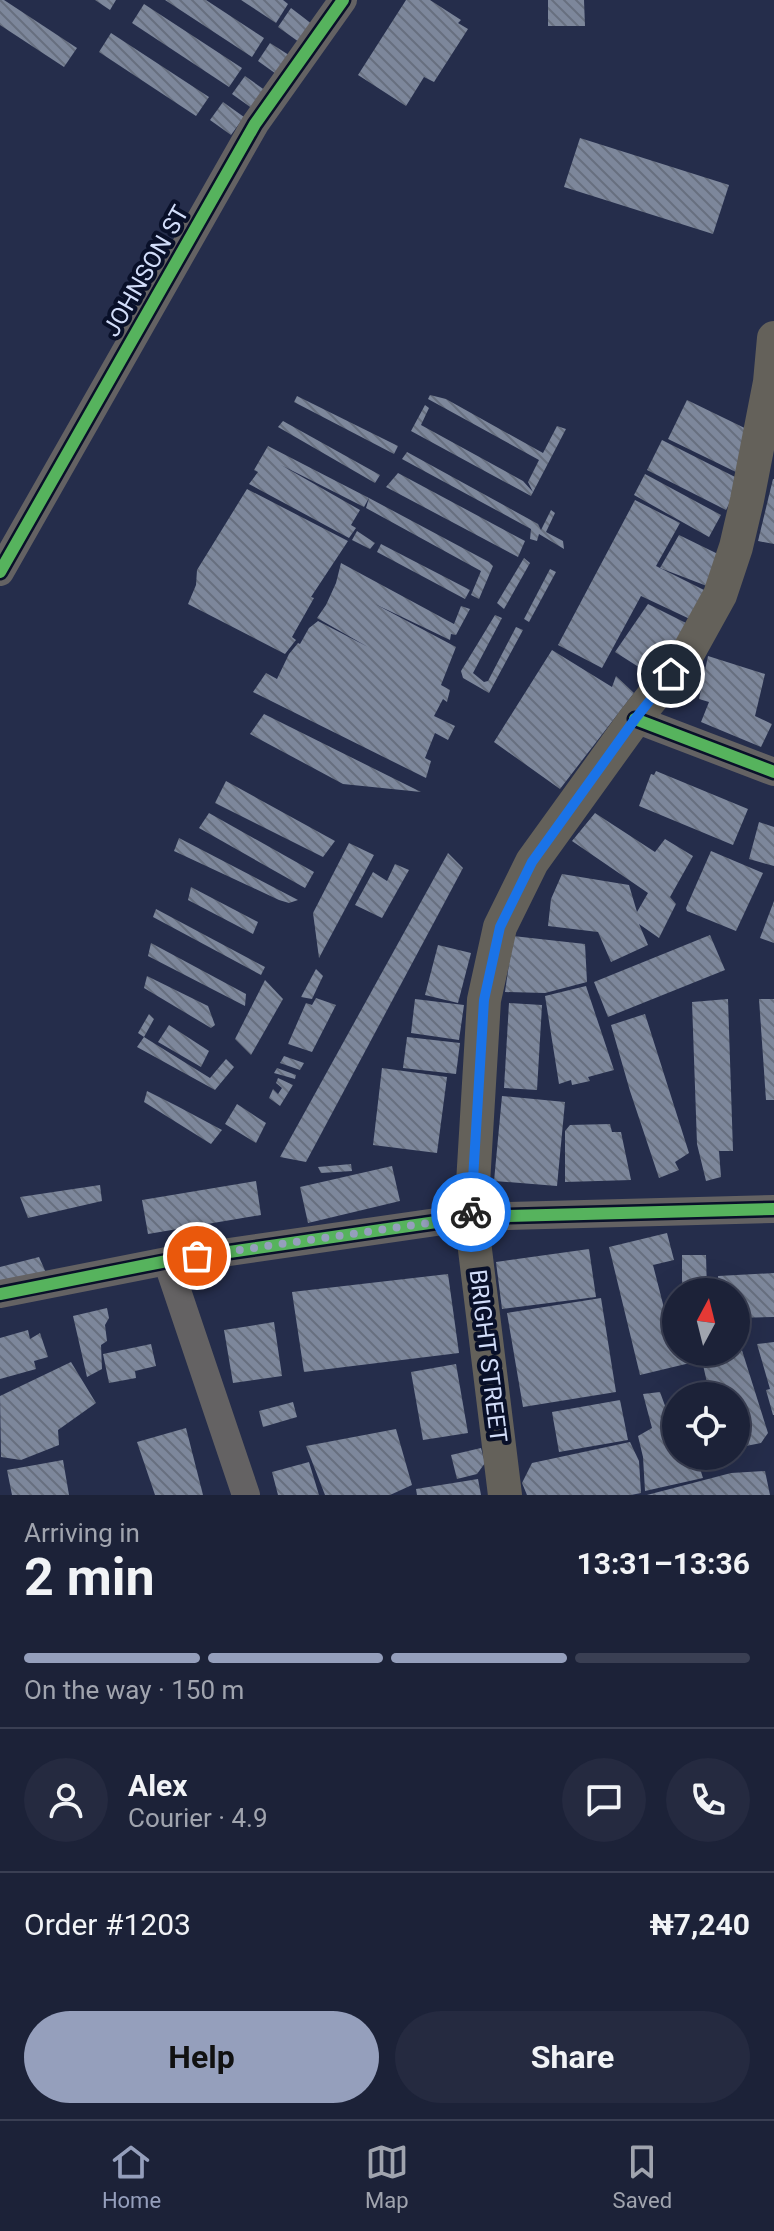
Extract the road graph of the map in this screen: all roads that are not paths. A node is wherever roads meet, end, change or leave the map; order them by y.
1 (343, 0) edge
2 (774, 338) edge
3 (772, 382) edge
4 (0, 572) edge
5 (635, 719) junction
6 (774, 772) edge
7 (774, 1209) edge
8 (471, 1217) junction
9 (167, 1261) junction
10 (0, 1294) edge
11 (246, 1495) edge
12 (505, 1495) edge

1 - 4 street, JOHNSON ST
2 - 3 main road, BRIGHT STREET
3 - 5 main road, BRIGHT STREET
5 - 6 street
5 - 8 main road, BRIGHT STREET
7 - 8 street
8 - 9 street
8 - 12 main road, BRIGHT STREET
9 - 10 street
9 - 11 street

